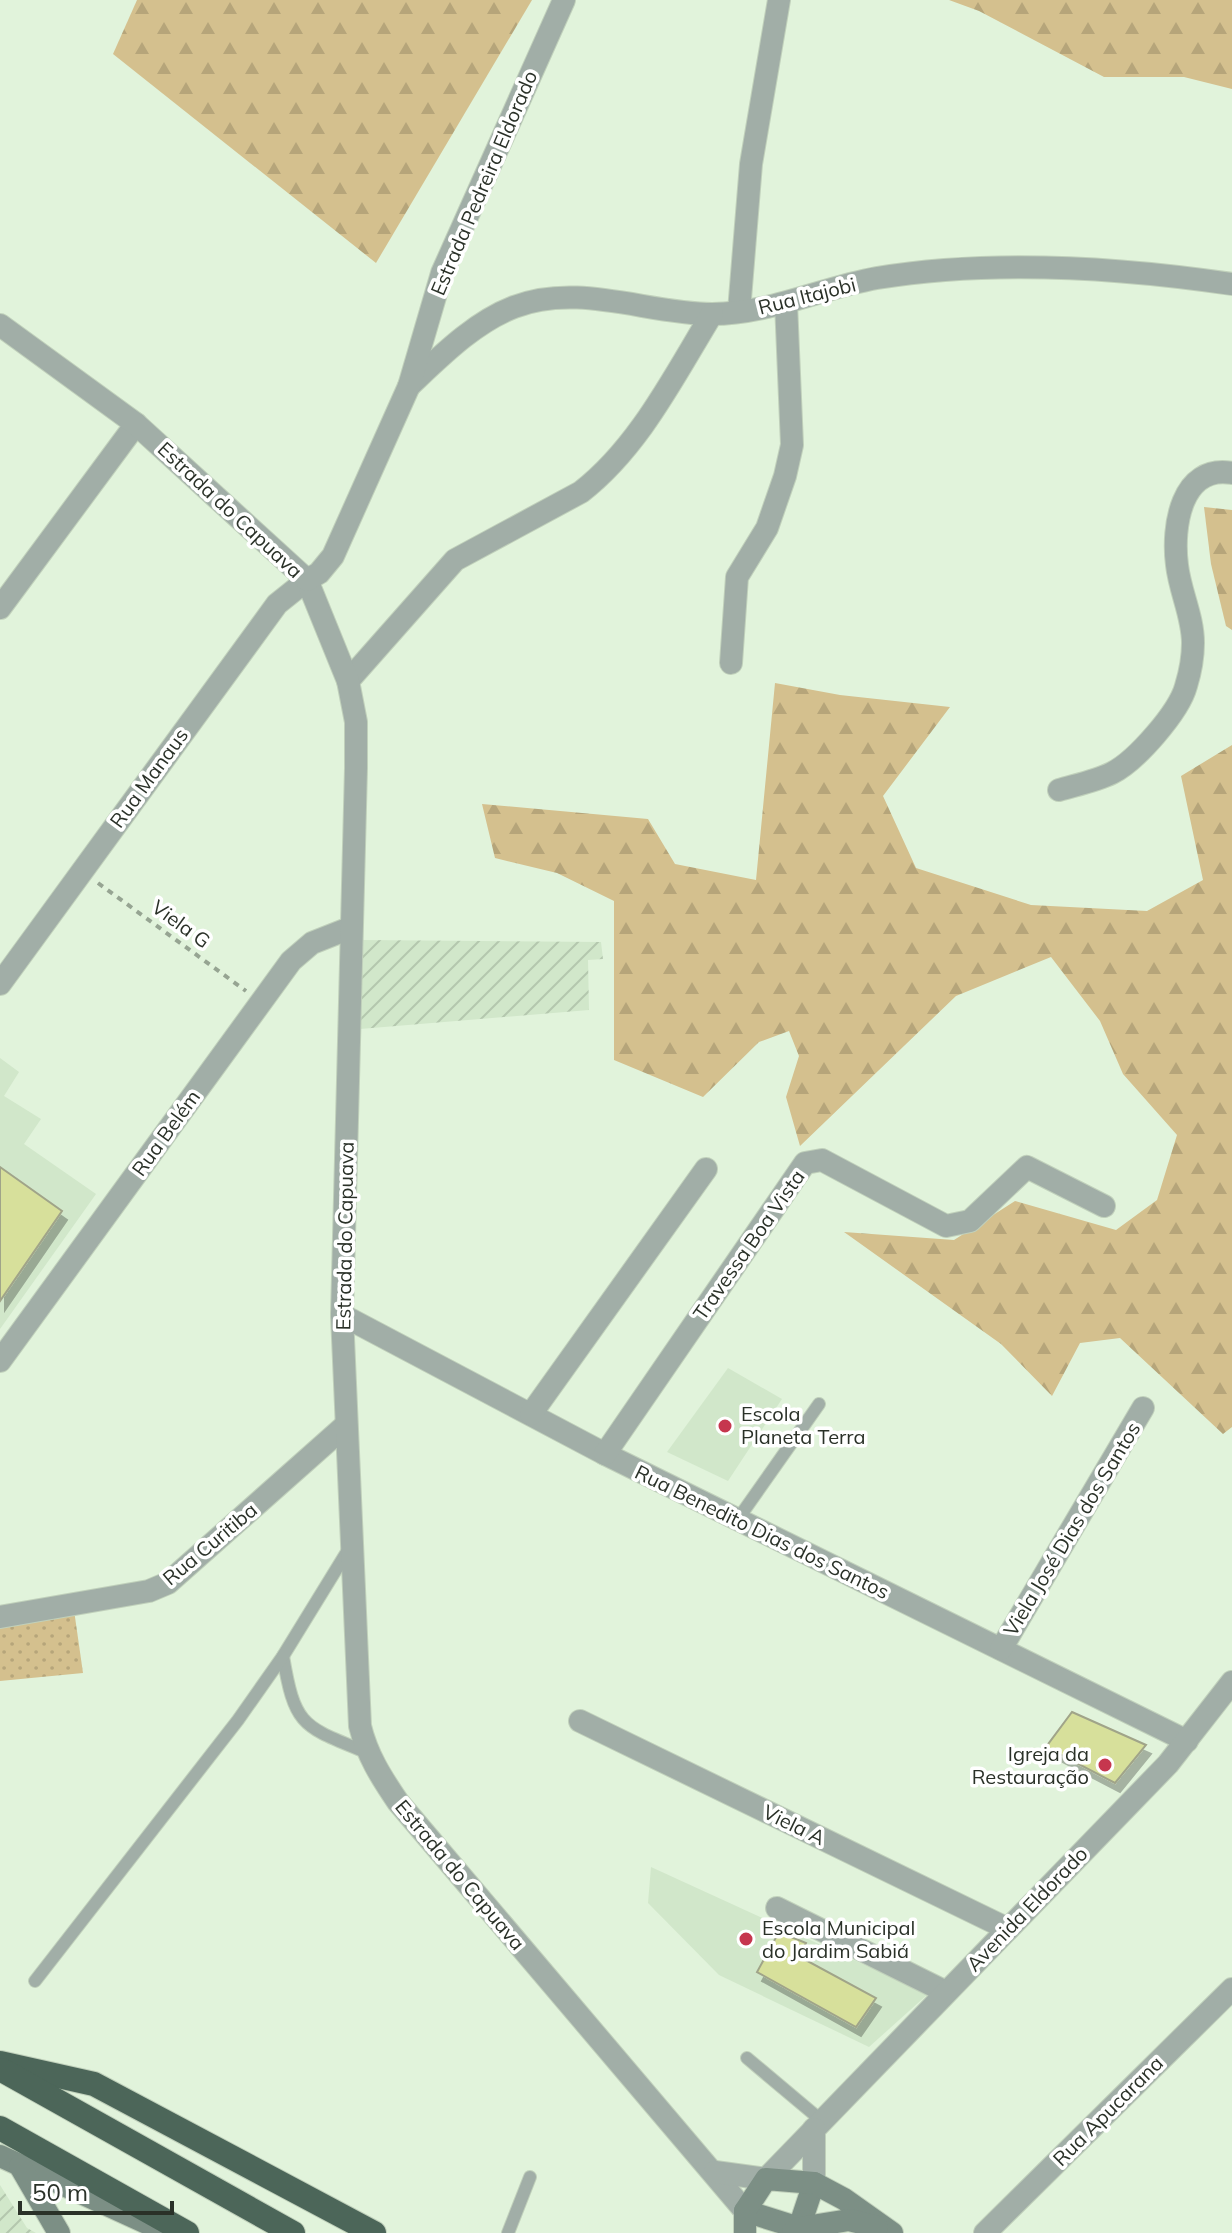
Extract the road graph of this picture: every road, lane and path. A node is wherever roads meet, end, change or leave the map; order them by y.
1 (564, 0) edge
2 (779, 0) edge
3 (1232, 284) edge
4 (786, 303) junction
5 (739, 311) junction
6 (712, 314) junction
7 (0, 325) edge
8 (409, 386) junction
9 (136, 424) junction
10 (1224, 471) edge
11 (307, 580) junction
12 (0, 608) edge
13 (731, 663) dead end
14 (348, 681) junction
15 (1059, 790) dead end
16 (82, 871) junction
17 (350, 928) junction
18 (0, 984) edge
19 (261, 1002) junction
20 (706, 1169) dead end
21 (1104, 1206) dead end
22 (342, 1315) junction
23 (0, 1361) edge
24 (819, 1404) dead end
25 (1143, 1408) dead end
26 (531, 1414) junction
27 (346, 1425) junction
28 (605, 1454) junction
29 (738, 1519) junction
30 (351, 1545) junction
31 (0, 1617) edge
32 (1001, 1649) junction
33 (283, 1656) junction
34 (1232, 1682) edge
35 (580, 1721) dead end
36 (1187, 1741) junction
37 (368, 1753) junction
38 (777, 1908) dead end
39 (1008, 1929) junction
40 (35, 1981) dead end
41 (1232, 1989) edge
42 (946, 1992) junction
43 (747, 2058) dead end
44 (0, 2063) edge
45 (0, 2069) edge
46 (818, 2125) junction
47 (0, 2128) edge
48 (0, 2156) edge
49 (20, 2166) junction
50 (715, 2172) junction
51 (530, 2177) dead end
52 (766, 2179) junction
53 (814, 2183) junction
54 (745, 2222) edge
55 (796, 2230) edge
56 (891, 2232) edge
57 (59, 2233) edge
58 (169, 2233) edge
59 (187, 2233) edge
60 (293, 2233) edge
61 (374, 2233) edge
62 (508, 2233) edge
63 (985, 2233) edge

1 - 8 street, Estrada Pedreira Eldorado
2 - 5 street
3 - 4 street, Rua Itajobi
4 - 5 street, Rua Itajobi
4 - 13 street
5 - 6 street, Rua Itajobi
6 - 8 street, Rua Itajobi
6 - 14 street
7 - 9 street, Estrada do Capuava
8 - 11 street, Estrada Pedreira Eldorado
9 - 11 street, Estrada do Capuava
9 - 12 street
10 - 15 street
11 - 14 street, Estrada do Capuava
11 - 16 street, Rua Manaus
14 - 17 street, Estrada do Capuava
16 - 18 street, Rua Manaus
16 - 19 path, Viela G
17 - 19 street, Rua Belém
17 - 22 street, Estrada do Capuava
19 - 23 street, Rua Belém
20 - 26 street
21 - 28 street, Travessa Boa Vista
22 - 26 street, Rua Benedito Dias dos Santos
22 - 27 street, Estrada do Capuava
24 - 29 lane
25 - 32 street, Viela José Dias dos Santos
26 - 28 street, Rua Benedito Dias dos Santos
27 - 30 street, Estrada do Capuava
27 - 31 street, Rua Curitiba
28 - 29 street, Rua Benedito Dias dos Santos
29 - 32 street, Rua Benedito Dias dos Santos
30 - 33 lane
30 - 37 street, Estrada do Capuava
32 - 36 street, Rua Benedito Dias dos Santos
33 - 37 lane
33 - 40 lane
34 - 36 street, Avenida Eldorado
35 - 39 street, Viela A
36 - 39 street, Avenida Eldorado
37 - 50 street, Estrada do Capuava
38 - 42 street
39 - 42 street, Avenida Eldorado
41 - 63 street, Rua Apucarana
42 - 46 street, Avenida Eldorado
43 - 46 lane
44 - 61 highway
45 - 60 highway
46 - 52 street, Avenida Eldorado
46 - 53 street
47 - 59 highway
48 - 49 main road
49 - 57 main road
49 - 58 main road
50 - 52 street
50 - 54 street, Estrada do Capuava
51 - 62 lane
52 - 53 main road
52 - 54 main road
53 - 55 main road
53 - 56 main road
54 - 55 main road
55 - 56 main road

